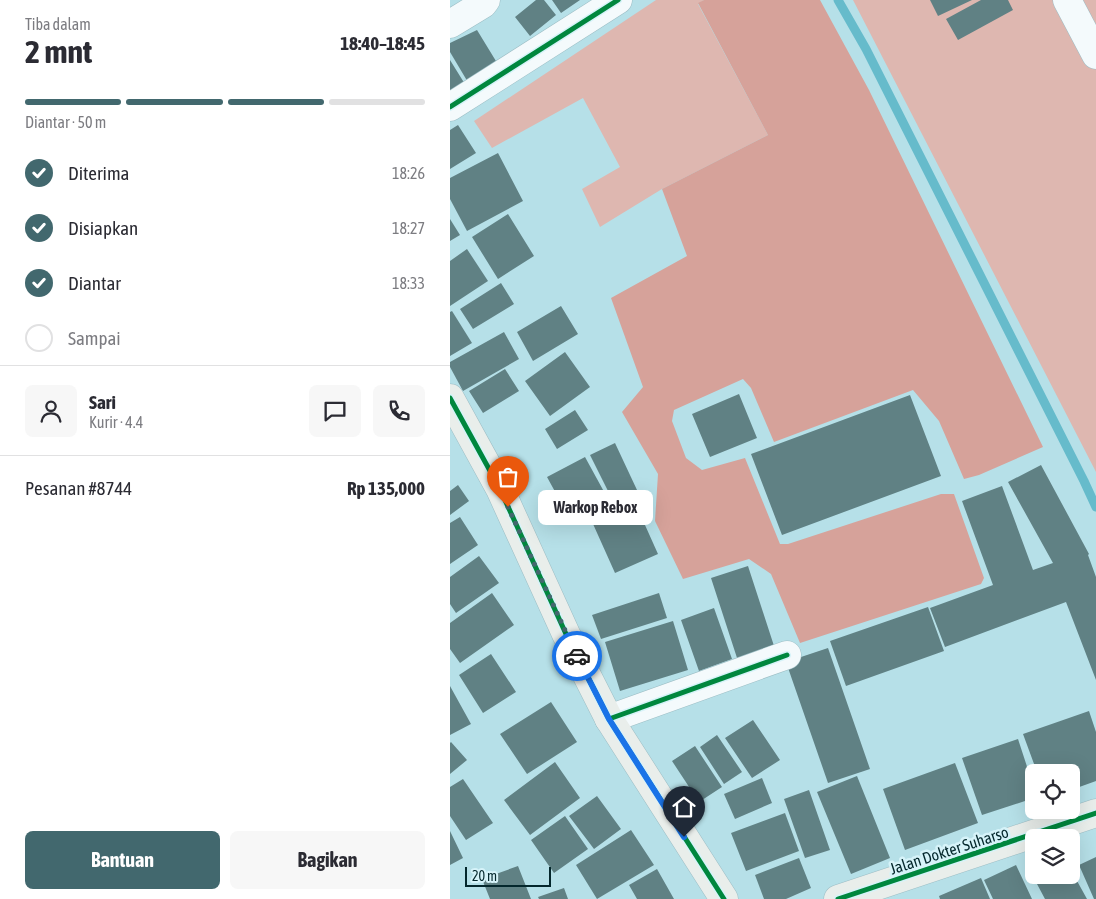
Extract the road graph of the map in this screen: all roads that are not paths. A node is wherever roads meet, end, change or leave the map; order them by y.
1 (486, 0) edge
2 (618, 0) edge
3 (1067, 0) edge
4 (450, 24) edge
5 (1096, 55) edge
6 (450, 107) edge
7 (450, 398) edge
8 (787, 655) dead end
9 (609, 719) junction
10 (1096, 813) edge
11 (724, 899) edge
12 (838, 899) edge

1 - 4 street
2 - 6 street
3 - 5 street
7 - 9 street
8 - 9 street
9 - 11 street
10 - 12 street, Jalan Dokter Suharso

